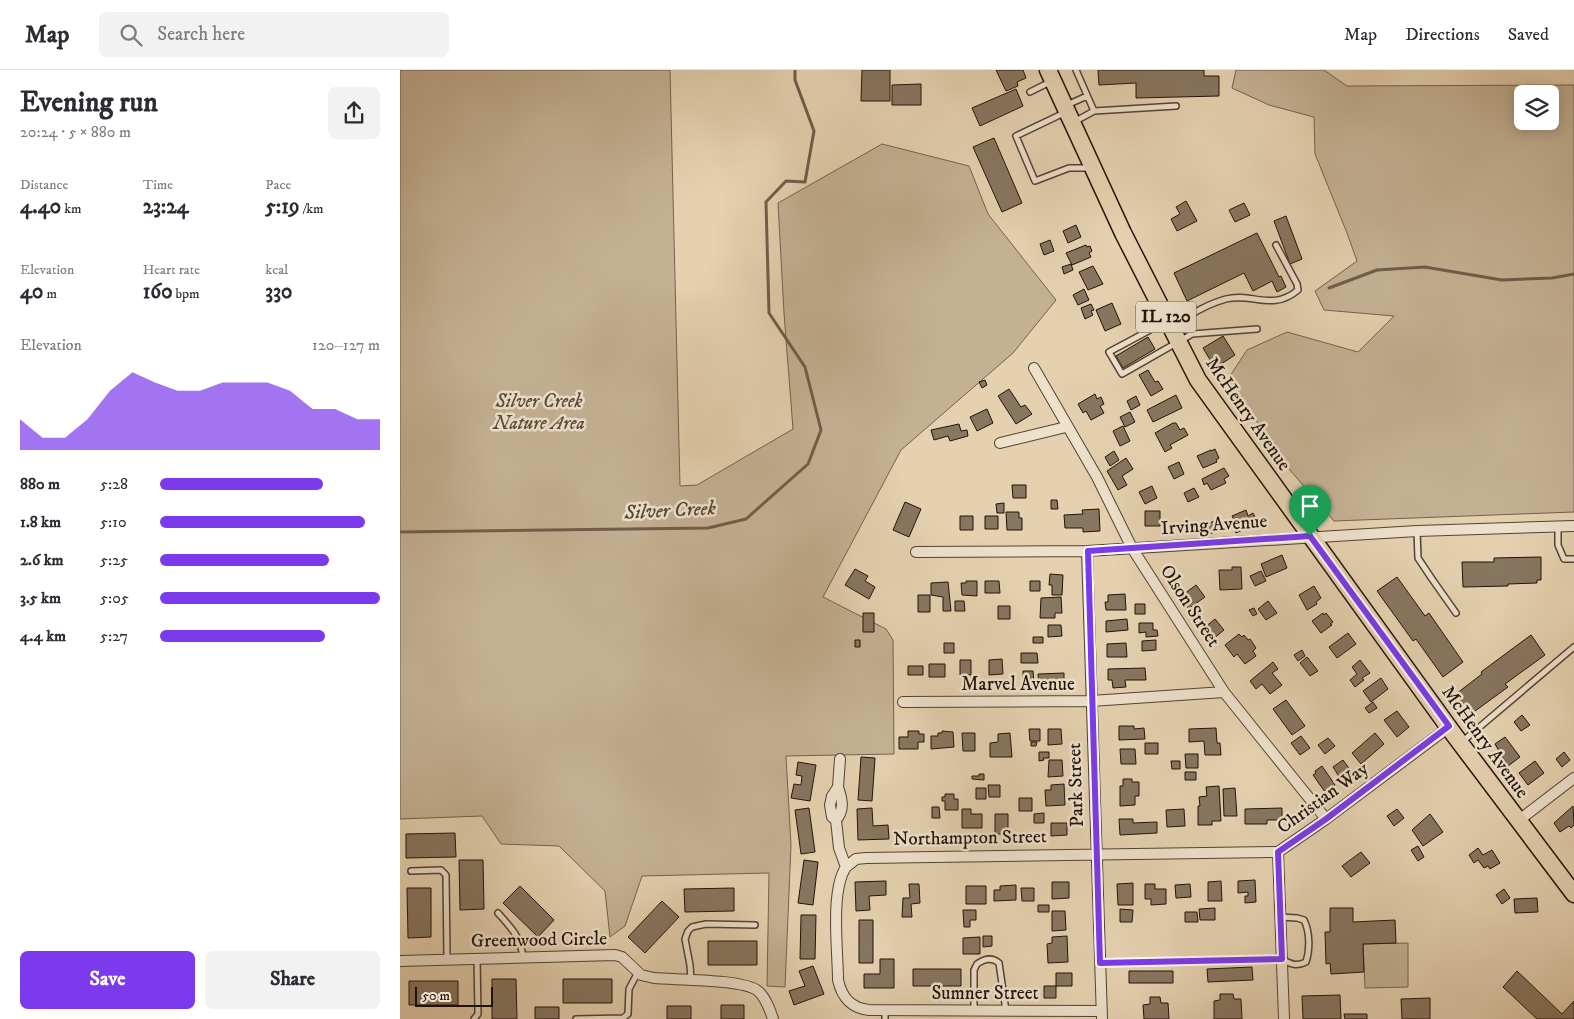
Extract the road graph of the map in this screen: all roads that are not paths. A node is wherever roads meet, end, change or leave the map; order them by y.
1 (1076, 70) edge
2 (1052, 75) edge
3 (1030, 92) dead end
4 (1087, 96) junction
5 (1176, 106) dead end
6 (1094, 111) junction
7 (1068, 114) junction
8 (1093, 168) junction
9 (1276, 245) dead end
10 (1169, 323) junction
11 (1257, 329) dead end
12 (1178, 342) junction
13 (1034, 368) dead end
14 (1066, 427) junction
15 (1000, 442) dead end
16 (1558, 526) junction
17 (1574, 526) edge
18 (1417, 531) junction
19 (1310, 536) junction
20 (1132, 548) junction
21 (1088, 551) junction
22 (916, 552) dead end
23 (1574, 559) edge
24 (1456, 613) dead end
25 (1574, 647) edge
26 (1224, 692) junction
27 (1091, 701) junction
28 (903, 702) dead end
29 (1449, 726) junction
30 (1461, 743) junction
31 (840, 759) dead end
32 (1574, 778) edge
33 (1326, 819) junction
34 (1518, 821) junction
35 (1278, 852) junction
36 (1096, 853) junction
37 (846, 867) junction
38 (411, 871) dead end
39 (1574, 894) edge
40 (498, 914) dead end
41 (1280, 917) junction
42 (755, 925) dead end
43 (523, 957) junction
44 (477, 958) junction
45 (447, 959) junction
46 (1282, 959) junction
47 (400, 961) edge
48 (1100, 963) junction
49 (638, 972) junction
50 (691, 981) junction
51 (974, 1010) junction
52 (1006, 1010) junction
53 (885, 1015) edge
54 (1102, 1015) edge
55 (474, 1019) edge
56 (576, 1019) edge
57 (773, 1019) edge
58 (1284, 1019) edge

1 - 4 lane
2 - 3 lane
2 - 7 main road, McHenry Avenue / IL 120
4 - 6 lane
4 - 7 lane
5 - 6 lane
6 - 7 lane
7 - 8 main road, McHenry Avenue / IL 120
7 - 8 lane
8 - 10 main road, McHenry Avenue / IL 120
9 - 10 lane
10 - 12 main road, McHenry Avenue / IL 120
10 - 12 lane
11 - 12 lane
12 - 19 main road, McHenry Avenue / IL 120
13 - 14 street, Olson Street
14 - 15 street
14 - 20 street, Olson Street
16 - 17 street, Irving Avenue
16 - 18 street, Irving Avenue
16 - 23 lane
18 - 19 street, Irving Avenue
18 - 24 lane
19 - 20 street, Irving Avenue
19 - 29 main road, McHenry Avenue / IL 120
20 - 21 street, Irving Avenue
20 - 26 street, Olson Street
21 - 22 street, Irving Avenue
21 - 27 street, Park Street
25 - 30 lane
26 - 27 street, Marvel Avenue
26 - 33 street, Olson Street
27 - 28 street, Marvel Avenue
27 - 36 street, Park Street
29 - 30 main road, McHenry Avenue / IL 120
29 - 33 street, Christian Way
30 - 34 main road, McHenry Avenue / IL 120
31 - 37 street
32 - 34 street
33 - 35 street, Christian Way
34 - 39 main road, McHenry Avenue / IL 120
35 - 36 street, Northampton Street
35 - 41 street, Christian Way
36 - 37 street, Northampton Street
36 - 48 street, Park Street
37 - 53 street, Sumner Street
38 - 45 lane
40 - 43 lane
41 - 46 street, Christian Way
41 - 46 lane
42 - 50 lane
43 - 44 street, Greenwood Circle
43 - 49 street, Greenwood Circle
44 - 45 street, Greenwood Circle
44 - 55 lane
45 - 47 street, Greenwood Circle
46 - 48 lane
46 - 58 street, Christian Way
48 - 54 street, Park Street
49 - 50 street, Greenwood Circle
49 - 56 lane
50 - 57 street, Greenwood Circle
51 - 52 street, Sumner Street
51 - 52 lane
51 - 53 street, Sumner Street
52 - 54 street, Sumner Street

